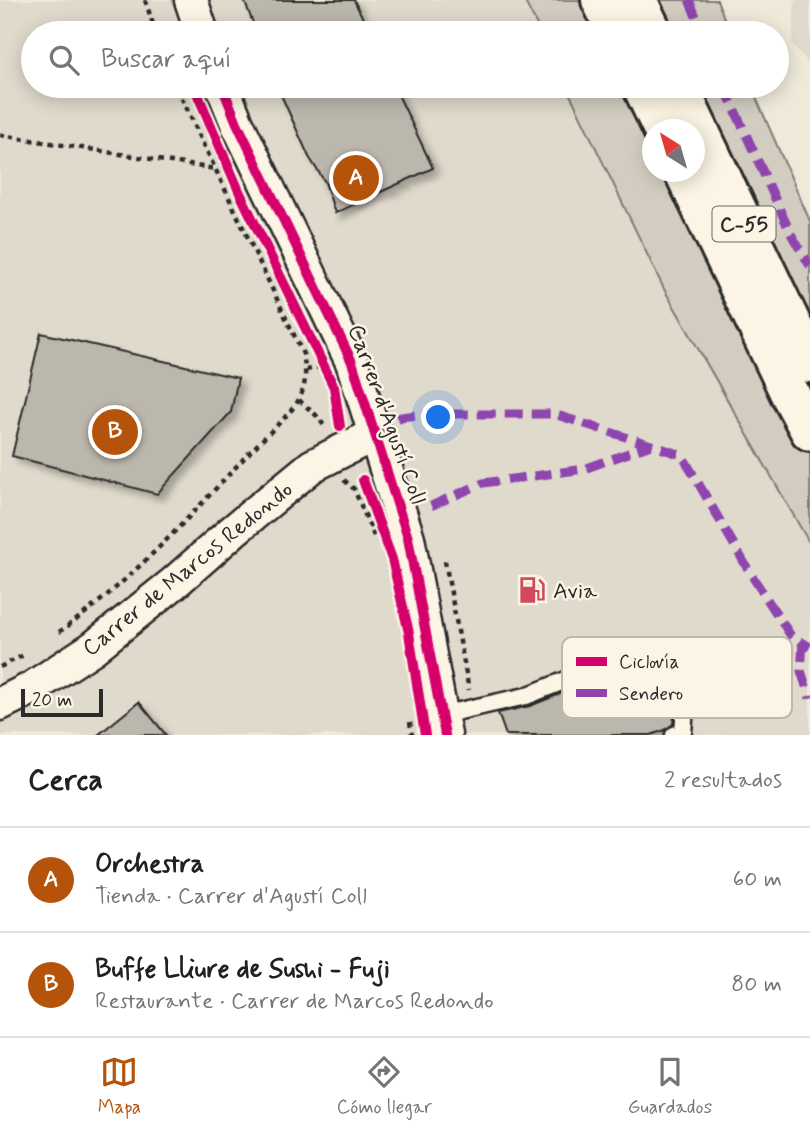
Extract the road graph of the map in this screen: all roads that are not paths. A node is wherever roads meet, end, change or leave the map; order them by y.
1 (191, 0) edge
2 (601, 0) edge
3 (636, 0) edge
4 (198, 21) edge
5 (611, 21) edge
6 (647, 21) edge
7 (227, 98) edge
8 (648, 98) edge
9 (684, 98) edge
10 (658, 119) edge
11 (689, 182) edge
12 (810, 363) edge
13 (810, 431) edge
14 (375, 434) junction
15 (562, 682) edge
16 (0, 704) edge
17 (685, 718) edge
18 (443, 725) edge
19 (674, 735) edge

1 - 4 street
2 - 5 highway
3 - 6 highway
7 - 14 street, Carrer d'Agustí Coll
8 - 10 highway
9 - 12 highway, C-55
11 - 13 highway, C-55
14 - 16 street, Carrer de Marcos Redondo
14 - 18 street, Carrer d'Agustí Coll
15 - 18 lane
17 - 19 lane

